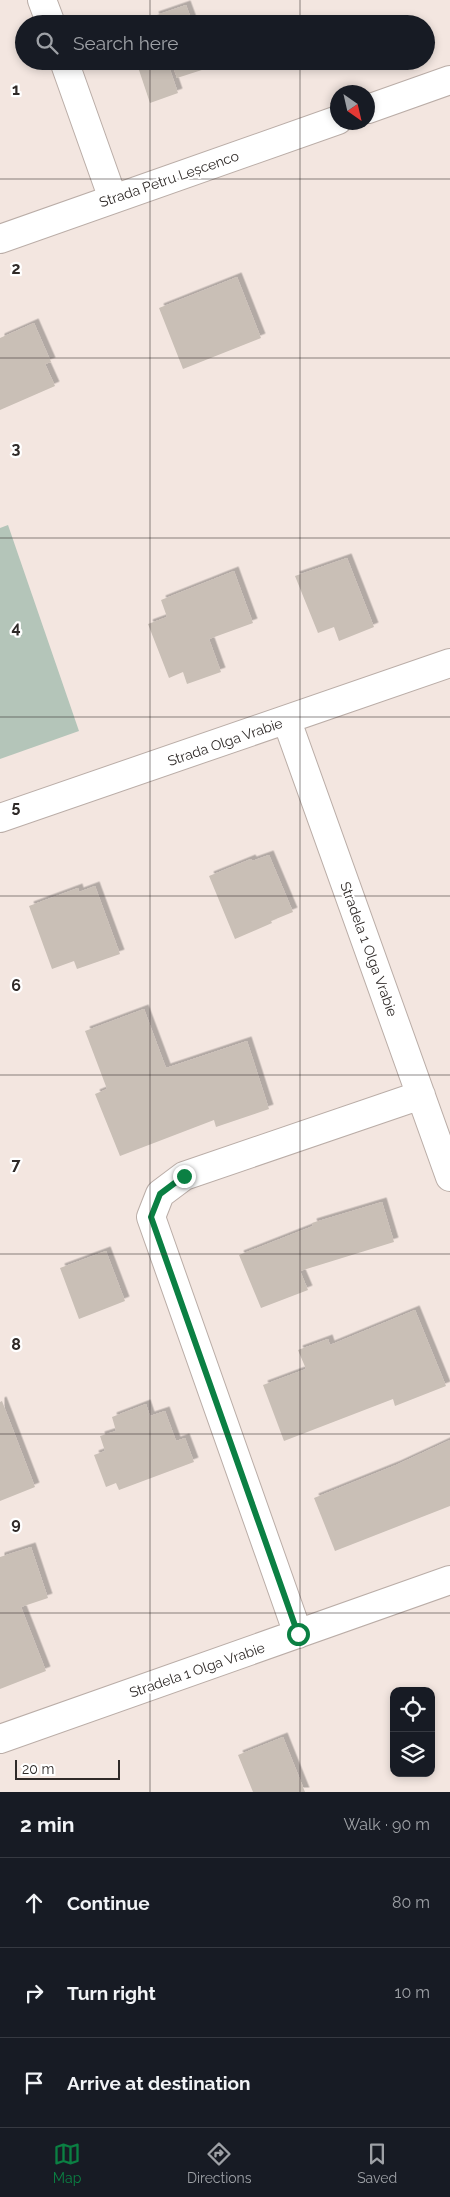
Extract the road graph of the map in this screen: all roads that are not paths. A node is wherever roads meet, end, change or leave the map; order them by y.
1 (42, 0) edge
2 (48, 15) edge
3 (67, 70) edge
4 (450, 80) edge
5 (375, 107) edge
6 (330, 123) edge
7 (113, 199) junction
8 (0, 239) edge
9 (450, 663) edge
10 (287, 720) junction
11 (0, 818) edge
12 (421, 1095) junction
13 (450, 1177) edge
14 (450, 1580) edge
15 (298, 1634) junction
16 (0, 1739) edge

1 - 2 street
3 - 7 street
4 - 5 street
6 - 7 street, Strada Petru Leșcenco
7 - 8 street, Strada Petru Leșcenco
9 - 10 street, Strada Olga Vrabie
10 - 11 street, Strada Olga Vrabie
10 - 12 street, Stradela 1 Olga Vrabie
12 - 13 street, Stradela 1 Olga Vrabie
12 - 15 street
14 - 15 street, Stradela 1 Olga Vrabie
15 - 16 street, Stradela 1 Olga Vrabie

